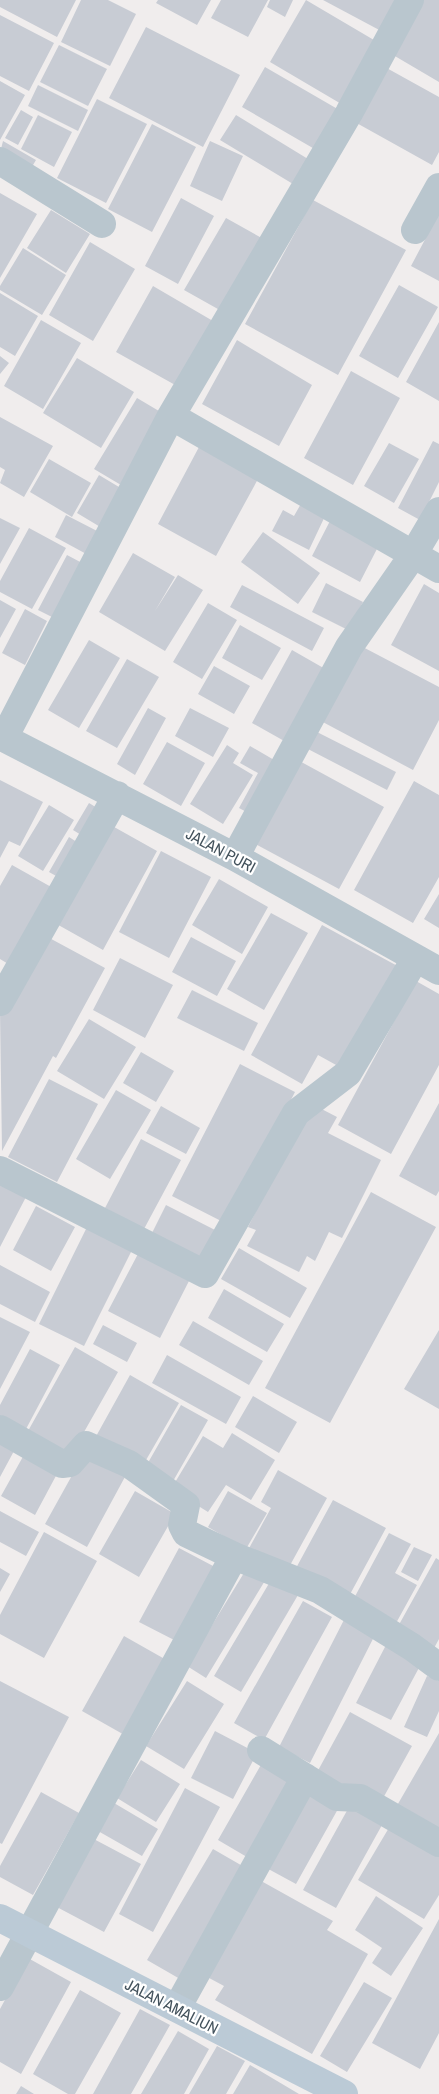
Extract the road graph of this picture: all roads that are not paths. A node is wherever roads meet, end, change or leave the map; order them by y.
1 (410, 0) edge
2 (0, 161) edge
3 (439, 188) edge
4 (102, 224) dead end
5 (415, 230) dead end
6 (171, 416) junction
7 (439, 511) edge
8 (413, 555) junction
9 (439, 568) edge
10 (2, 737) edge
11 (117, 795) junction
12 (235, 857) junction
13 (427, 965) edge
14 (0, 1002) edge
15 (0, 1170) edge
16 (0, 1429) edge
17 (234, 1556) junction
18 (439, 1667) edge
19 (261, 1750) dead end
20 (305, 1777) junction
21 (439, 1843) edge
22 (0, 1918) edge
23 (31, 1933) junction
24 (0, 1987) edge
25 (177, 2008) junction
26 (344, 2094) edge

1 - 6 street
2 - 4 street
3 - 5 street
6 - 8 street
6 - 10 street
7 - 8 street
8 - 9 street
8 - 12 street
10 - 11 street, JALAN PURI
11 - 12 street, JALAN PURI
11 - 14 street
12 - 13 street, JALAN PURI
13 - 15 street
16 - 17 street
17 - 18 street
17 - 23 street
19 - 20 street
20 - 21 street
20 - 25 street
22 - 23 street, JALAN AMALIUN
23 - 24 street
23 - 25 street, JALAN AMALIUN
25 - 26 street, JALAN AMALIUN

